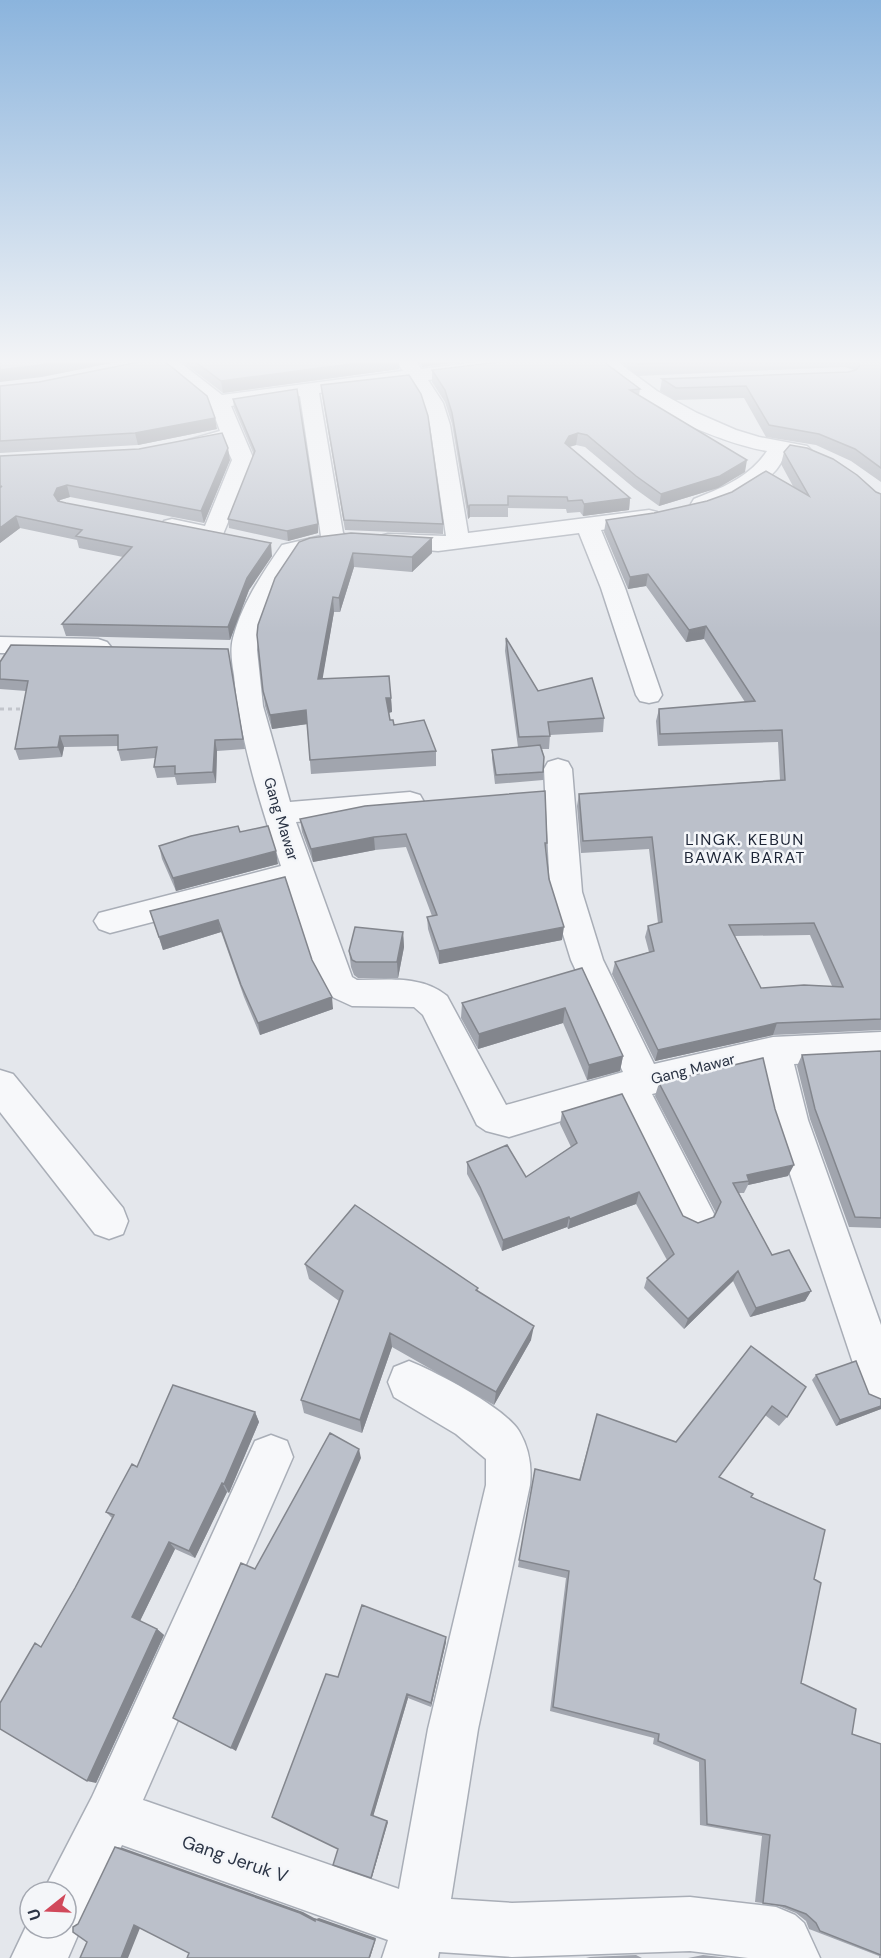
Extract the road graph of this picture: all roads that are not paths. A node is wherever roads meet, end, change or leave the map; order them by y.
1 (239, 451) edge
2 (319, 451) edge
3 (444, 451) edge
4 (777, 451) edge
5 (800, 451) edge
6 (816, 455) edge
7 (147, 521) edge
8 (588, 526) junction
9 (333, 540) junction
10 (458, 542) junction
11 (0, 645) edge
12 (118, 647) edge
13 (649, 695) dead end
14 (551, 784) dead end
15 (442, 800) edge
16 (278, 813) junction
17 (298, 873) junction
18 (110, 921) dead end
19 (881, 1046) edge
20 (773, 1051) junction
21 (637, 1083) junction
22 (0, 1085) edge
23 (695, 1214) dead end
24 (110, 1221) dead end
25 (409, 1382) dead end
26 (881, 1384) edge
27 (271, 1457) dead end
28 (110, 1815) junction
29 (78, 1880) edge
30 (48, 1940) edge
31 (415, 1941) edge
32 (39, 1958) edge
33 (792, 1958) edge

1 - 7 street
2 - 9 street
3 - 10 street
4 - 8 street, Gang Mawar
5 - 6 street
8 - 10 street, Gang Mawar
8 - 13 street
9 - 10 street, Gang Mawar
9 - 16 street, Gang Mawar
11 - 12 street
14 - 21 street
15 - 16 street
16 - 17 street, Gang Mawar
17 - 18 street
17 - 21 street, Gang Mawar
19 - 20 street, Gang Mawar
20 - 21 street, Gang Mawar
20 - 26 street
21 - 23 street
22 - 24 street
25 - 31 street
27 - 28 street
28 - 29 street
28 - 31 street, Gang Jeruk V
30 - 32 street
31 - 33 street, Gang Jeruk V

